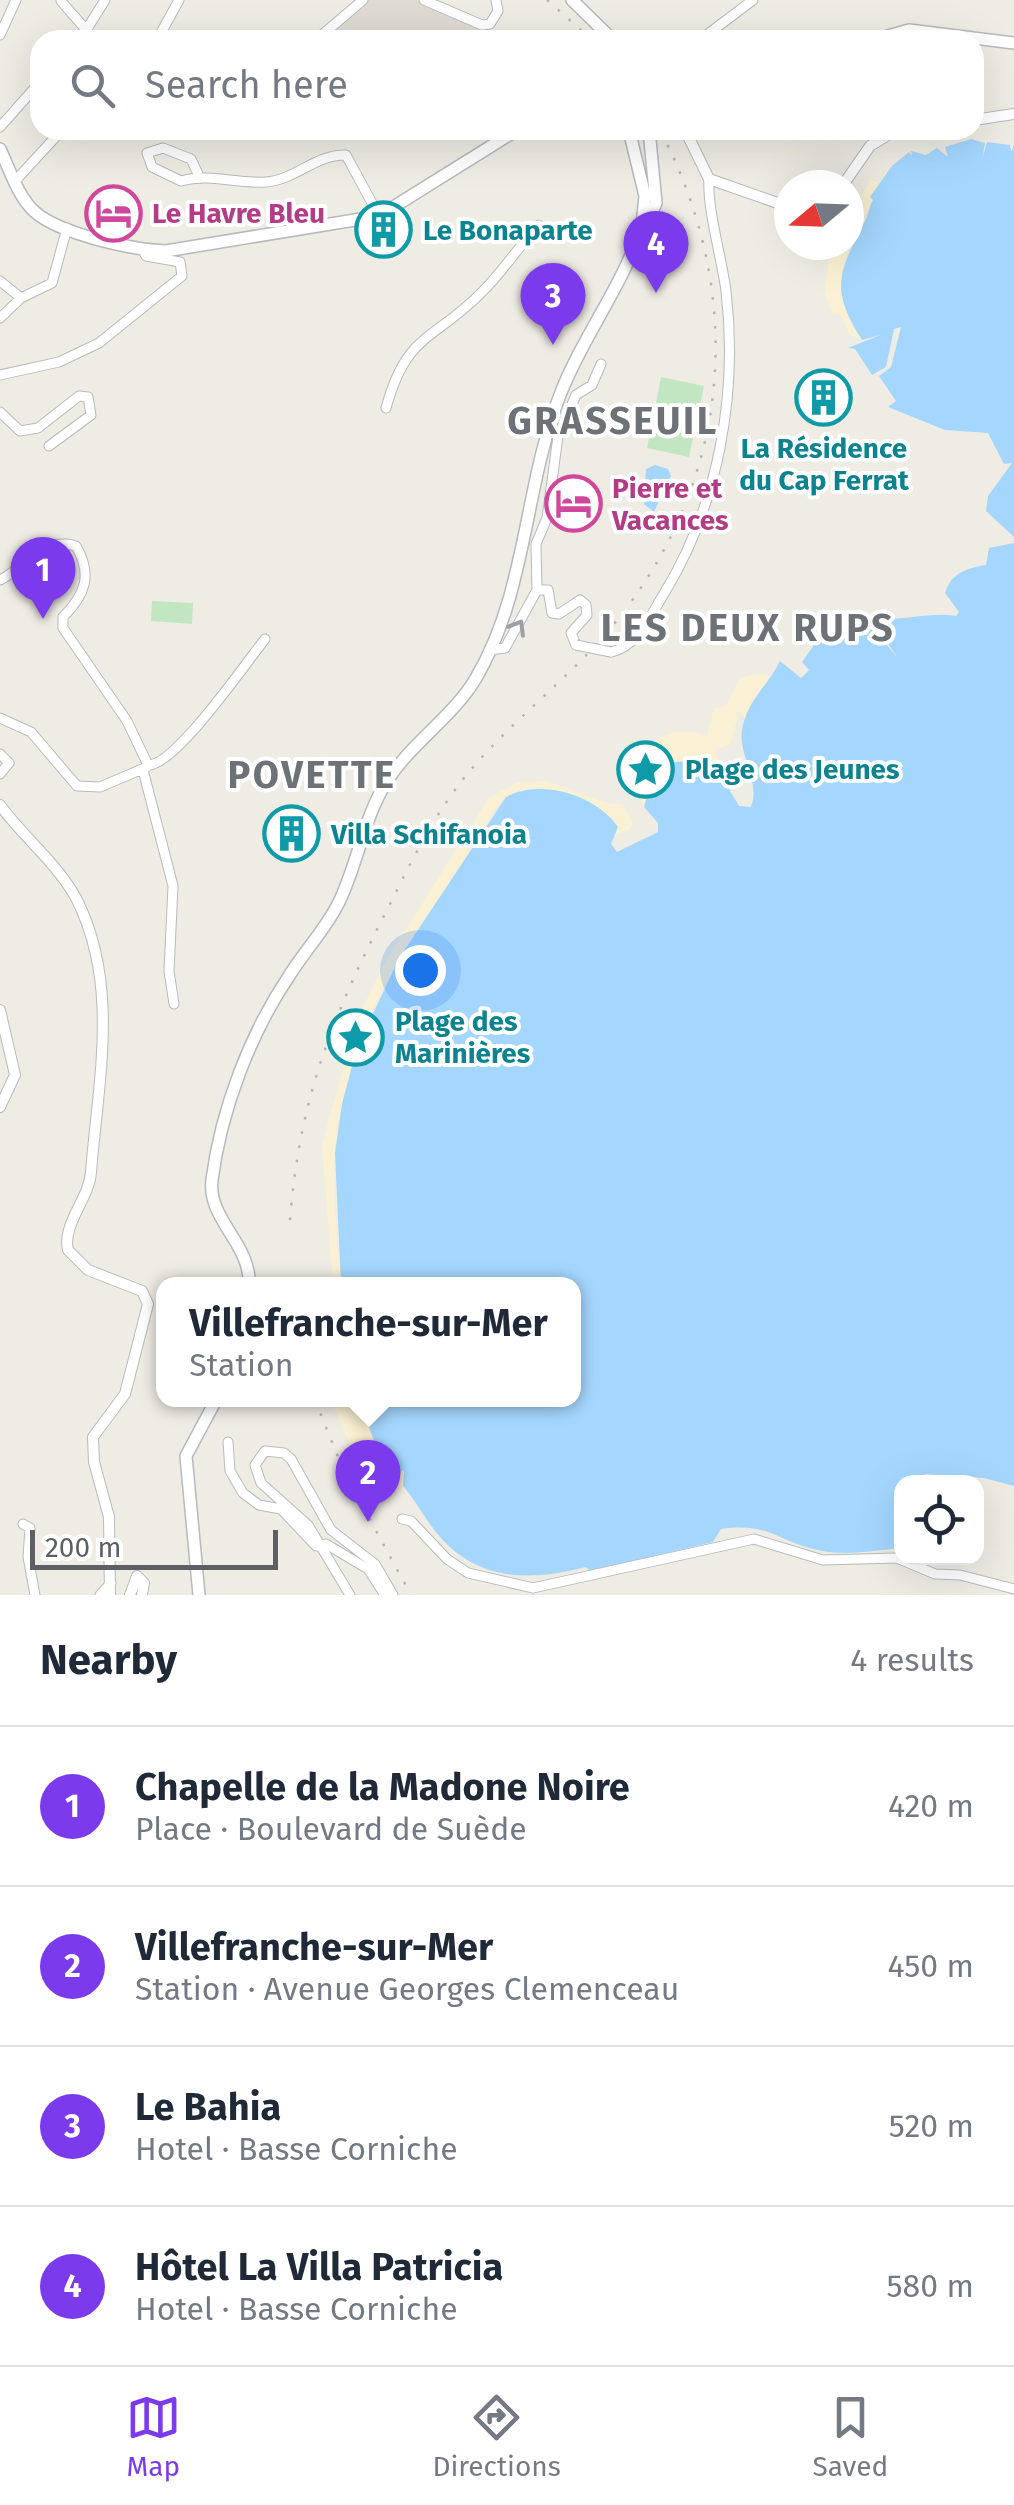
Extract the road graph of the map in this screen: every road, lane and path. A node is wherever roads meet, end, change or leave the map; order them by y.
1 (16, 0) edge
2 (106, 0) edge
3 (179, 0) edge
4 (364, 0) edge
5 (424, 0) edge
6 (496, 0) edge
7 (572, 0) edge
8 (754, 0) edge
9 (61, 1) edge
10 (82, 30) edge
11 (91, 30) edge
12 (162, 30) edge
13 (328, 30) edge
14 (603, 30) edge
15 (714, 30) edge
16 (0, 34) edge
17 (984, 39) edge
18 (1014, 43) edge
19 (30, 93) edge
20 (1014, 114) edge
21 (984, 118) edge
22 (0, 127) edge
23 (53, 140) edge
24 (502, 140) edge
25 (632, 140) edge
26 (650, 140) edge
27 (690, 140) edge
28 (880, 140) edge
29 (0, 150) edge
30 (852, 170) edge
31 (198, 174) junction
32 (709, 179) junction
33 (15, 182) junction
34 (650, 192) junction
35 (774, 202) edge
36 (379, 216) junction
37 (539, 225) dead end
38 (67, 228) junction
39 (142, 249) junction
40 (0, 281) edge
41 (21, 298) junction
42 (0, 318) edge
43 (601, 364) dead end
44 (0, 375) edge
45 (386, 408) dead end
46 (0, 412) edge
47 (48, 446) dead end
48 (0, 580) edge
49 (537, 590) junction
50 (265, 639) dead end
51 (489, 650) junction
52 (0, 718) edge
53 (0, 754) edge
54 (145, 768) junction
55 (0, 774) edge
56 (0, 805) edge
57 (174, 1004) dead end
58 (0, 1010) edge
59 (0, 1107) edge
60 (247, 1277) edge
61 (212, 1407) edge
62 (228, 1442) dead end
63 (23, 1524) dead end
64 (418, 1533) dead end
65 (321, 1545) junction
66 (110, 1589) edge
67 (1014, 1590) edge
68 (34, 1595) edge
69 (100, 1595) edge
70 (130, 1595) edge
71 (142, 1595) edge
72 (199, 1595) edge
73 (350, 1595) edge
74 (385, 1595) edge
75 (394, 1595) edge

1 - 16 street
2 - 11 street
3 - 12 street
4 - 13 street
5 - 6 street
7 - 14 main road
8 - 15 street
9 - 10 street
17 - 18 main road
19 - 22 street
20 - 21 street
23 - 33 street
24 - 36 main road
25 - 34 main road
26 - 34 main road
27 - 32 street
28 - 30 street
29 - 33 main road
31 - 31 street
31 - 36 street
32 - 35 street
32 - 49 street, bridge
33 - 38 main road
34 - 51 main road
36 - 39 main road
37 - 45 street
38 - 39 main road
38 - 41 street
39 - 44 street
40 - 41 street
41 - 42 street
43 - 49 street
46 - 47 street
48 - 54 street
51 -> 49 street
50 - 54 street
51 - 60 main road
52 - 54 street
53 - 55 street
54 - 57 street
56 - 66 street
58 - 59 street
61 - 72 main road
62 - 65 street
63 - 68 street
64 - 67 street
65 - 73 street
65 - 74 street
65 - 75 street
66 - 69 street
70 - 71 street

